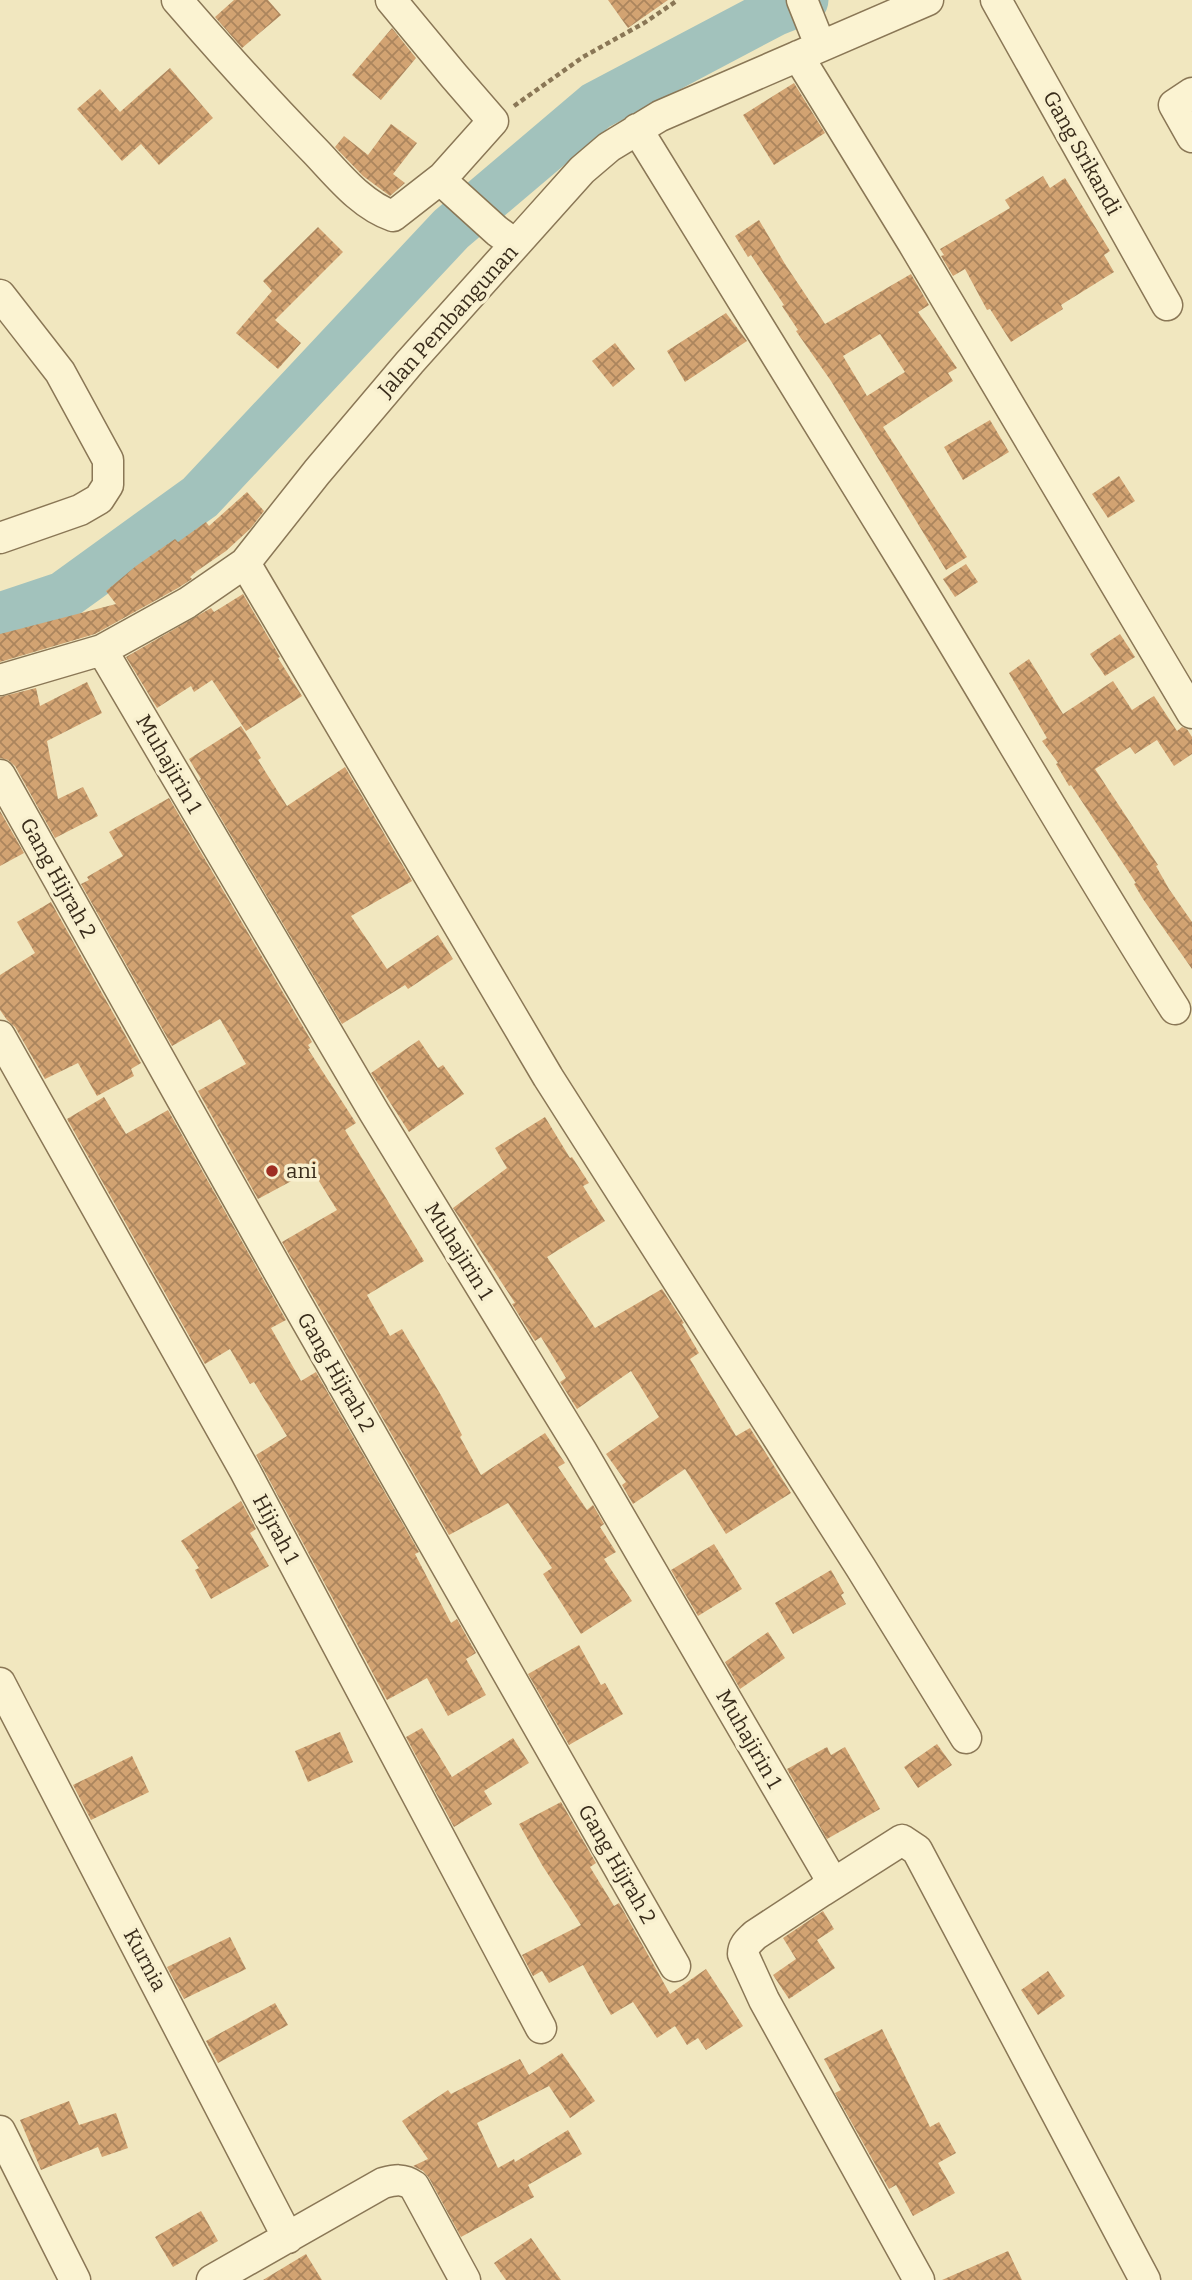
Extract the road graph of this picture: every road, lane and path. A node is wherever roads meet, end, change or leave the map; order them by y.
1 (177, 0) edge
2 (391, 0) edge
3 (678, 0) edge
4 (802, 0) edge
5 (928, 0) edge
6 (996, 0) edge
7 (813, 48) junction
8 (1192, 93) edge
9 (493, 121) junction
10 (637, 129) junction
11 (1192, 137) edge
12 (451, 186) junction
13 (506, 238) junction
14 (0, 296) edge
15 (1167, 305) dead end
16 (0, 538) edge
17 (245, 563) junction
18 (102, 650) junction
19 (0, 680) edge
20 (1192, 713) edge
21 (0, 775) edge
22 (1175, 1009) dead end
23 (0, 1036) edge
24 (0, 1683) edge
25 (966, 1738) dead end
26 (822, 1891) junction
27 (675, 1966) dead end
28 (541, 2028) dead end
29 (0, 2131) edge
30 (288, 2238) junction
31 (75, 2280) edge
32 (213, 2280) edge
33 (465, 2280) edge
34 (919, 2280) edge
35 (1146, 2280) edge

1 - 12 street
2 - 9 street
3 - 9 path
4 - 7 street
5 - 7 street, Jalan Pembangunan
6 - 15 street, Gang Srikandi
7 - 10 street, Jalan Pembangunan
7 - 20 street
8 - 11 street
9 - 12 street
10 - 13 street, Jalan Pembangunan
10 - 22 street
12 - 13 street
13 - 17 street, Jalan Pembangunan
14 - 16 street
17 - 18 street, Jalan Pembangunan
17 - 25 street
18 - 19 street, Jalan Pembangunan
18 - 26 street, Muhajirin 1
21 - 27 street, Gang Hijrah 2
23 - 28 street, Hijrah 1
24 - 30 street, Kurnia
26 - 34 street
26 - 35 street
29 - 31 street
30 - 32 street
30 - 33 street

